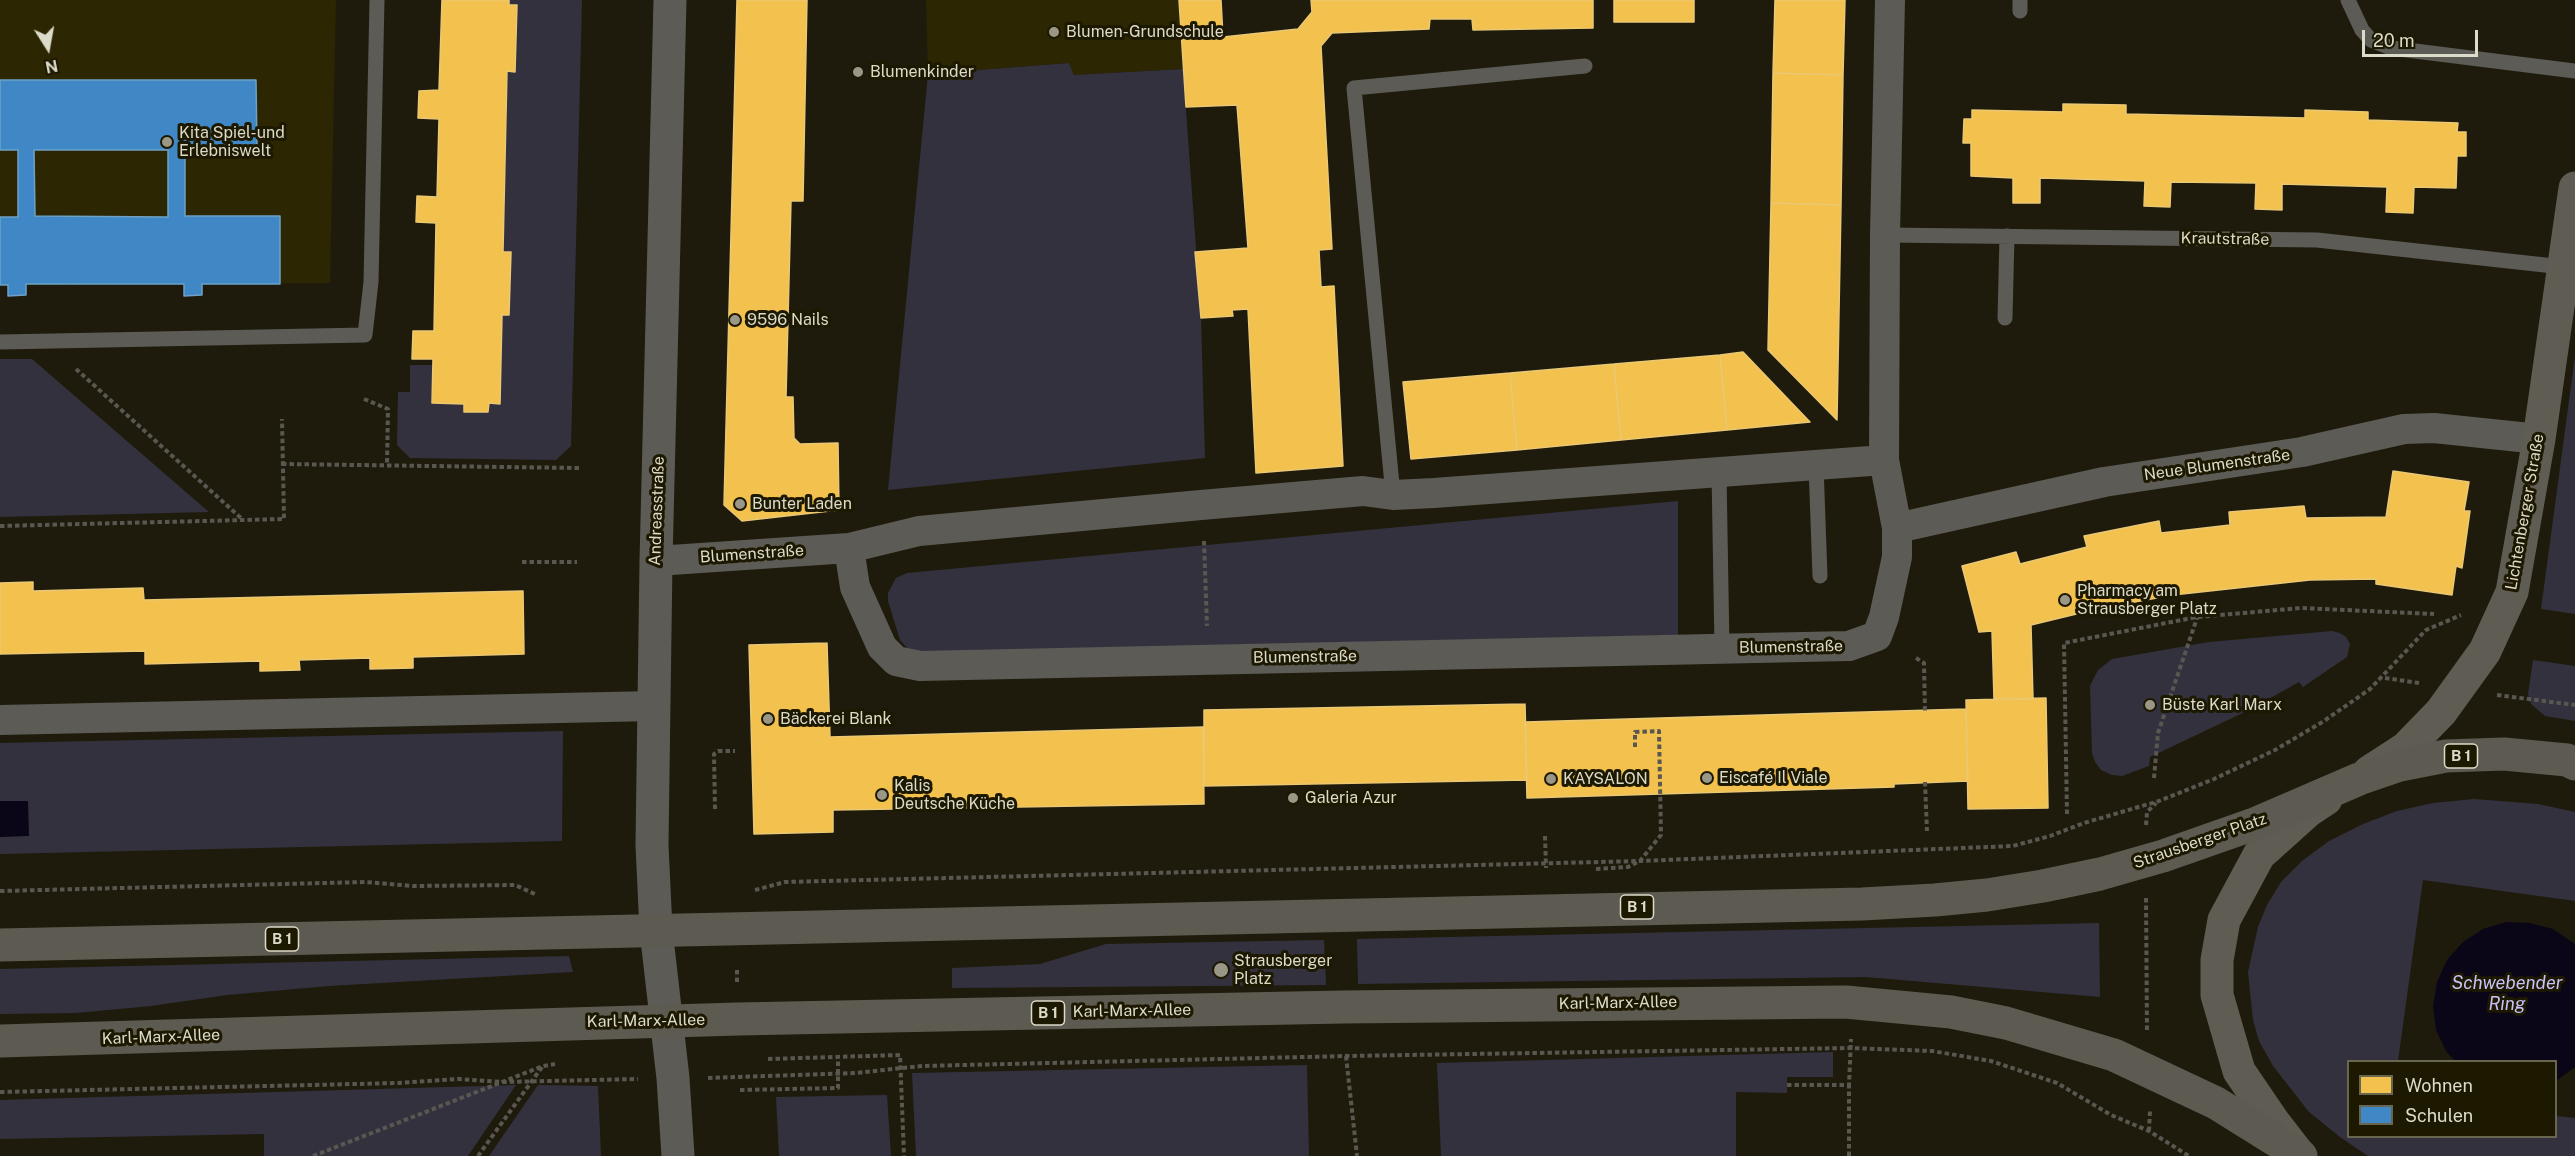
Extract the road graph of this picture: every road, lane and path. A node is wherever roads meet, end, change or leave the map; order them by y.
1 (377, 0) edge
2 (670, 0) edge
3 (1890, 0) edge
4 (2348, 0) edge
5 (1585, 66) dead end
6 (2575, 71) edge
7 (2575, 188) edge
8 (1885, 235) junction
9 (2007, 236) junction
10 (2563, 267) junction
11 (2005, 318) dead end
12 (45, 341) junction
13 (0, 342) edge
14 (364, 399) dead end
15 (282, 419) dead end
16 (2539, 439) junction
17 (1884, 460) junction
18 (282, 465) junction
19 (387, 465) junction
20 (1816, 465) junction
21 (579, 468) dead end
22 (1719, 472) junction
23 (1393, 495) junction
24 (242, 519) junction
25 (0, 526) edge
26 (1897, 528) junction
27 (1205, 544) dead end
28 (849, 548) junction
29 (656, 561) junction
30 (522, 562) dead end
31 (577, 562) dead end
32 (1820, 576) dead end
33 (2512, 592) junction
34 (2434, 614) dead end
35 (2197, 617) junction
36 (1722, 648) junction
37 (1916, 658) dead end
38 (1208, 659) junction
39 (2529, 699) dead end
40 (2575, 705) edge
41 (654, 706) junction
42 (1925, 712) dead end
43 (0, 720) edge
44 (1635, 747) dead end
45 (735, 751) dead end
46 (2575, 764) edge
47 (2154, 778) dead end
48 (2356, 780) junction
49 (1925, 782) dead end
50 (715, 809) dead end
51 (2067, 814) dead end
52 (1927, 831) dead end
53 (1545, 836) dead end
54 (1640, 861) junction
55 (1546, 866) junction
56 (1596, 869) dead end
57 (752, 890) dead end
58 (0, 891) edge
59 (2145, 892) dead end
60 (546, 899) dead end
61 (656, 930) junction
62 (0, 945) edge
63 (666, 1021) junction
64 (1851, 1035) dead end
65 (2147, 1037) dead end
66 (0, 1041) edge
67 (1850, 1048) junction
68 (2114, 1055) joint
69 (1346, 1056) junction
70 (838, 1057) junction
71 (768, 1059) dead end
72 (552, 1064) dead end
73 (543, 1066) junction
74 (900, 1069) junction
75 (838, 1074) junction
76 (720, 1077) dead end
77 (630, 1079) dead end
78 (530, 1081) junction
79 (503, 1082) junction
80 (1849, 1084) junction
81 (1787, 1085) dead end
82 (741, 1090) dead end
83 (0, 1092) edge
84 (2300, 1155) edge
85 (313, 1156) edge
86 (477, 1156) edge
87 (678, 1156) edge
88 (904, 1156) edge
89 (1357, 1156) edge
90 (1849, 1156) edge
91 (2189, 1156) edge

1 - 12 lane
2 - 29 street, Andreasstraße
3 - 8 street
4 - 6 lane
5 - 23 lane
7 - 10 main road, Lichtenberger Straße
8 - 9 lane, Krautstraße
8 - 17 street
9 - 10 lane, Krautstraße
9 - 11 lane
10 - 16 main road, Lichtenberger Straße
12 - 13 lane
12 - 24 path
14 - 19 path
15 - 18 path
16 - 26 street, Neue Blumenstraße
16 - 33 main road, Lichtenberger Straße
17 - 20 street, Blumenstraße
17 - 26 street, Blumenstraße
18 - 19 path
18 - 24 path
19 - 21 path
20 - 22 street, Blumenstraße
20 - 32 lane
22 - 23 street, Blumenstraße
22 - 36 lane
23 - 28 street, Blumenstraße
24 - 25 path
26 - 36 street, Blumenstraße
27 - 38 path
28 - 29 street, Blumenstraße
28 - 38 street, Blumenstraße
29 - 41 street, Andreasstraße
30 - 31 path
33 - 48 main road, Lichtenberger Straße
33 - 54 path
34 - 35 path
35 - 47 path
35 - 51 path
36 - 38 street, Blumenstraße
37 - 42 path
39 - 40 path
41 - 43 street
41 - 61 street, Andreasstraße
44 - 54 path
45 - 50 path
46 - 48 main road, Strausberger Platz / B 1
48 - 61 main road, Strausberger Platz / B 1
48 - 84 main road, Strausberger Platz
49 - 52 path
53 - 55 path
54 - 55 path
54 - 56 path
55 - 57 path
58 - 60 path
59 - 65 path
61 - 62 main road, B 1
61 - 63 street, Andreasstraße
63 - 66 main road, Karl-Marx-Allee / B 1
63 - 68 main road, Karl-Marx-Allee / B 1
63 - 87 street, Andreasstraße
64 - 67 path
67 - 69 path
67 - 80 path
67 - 91 path
68 - 84 main road, Strausberger Platz / B 1
69 - 74 path
69 - 89 path
70 - 71 path
70 - 74 path
70 - 75 path
72 - 73 path
73 - 78 path
73 - 79 path
74 - 75 path
74 - 88 path
75 - 76 path
75 - 82 path
77 - 78 path
78 - 79 path
78 - 86 path
79 - 83 path
79 - 85 path
80 - 81 path
80 - 90 path

